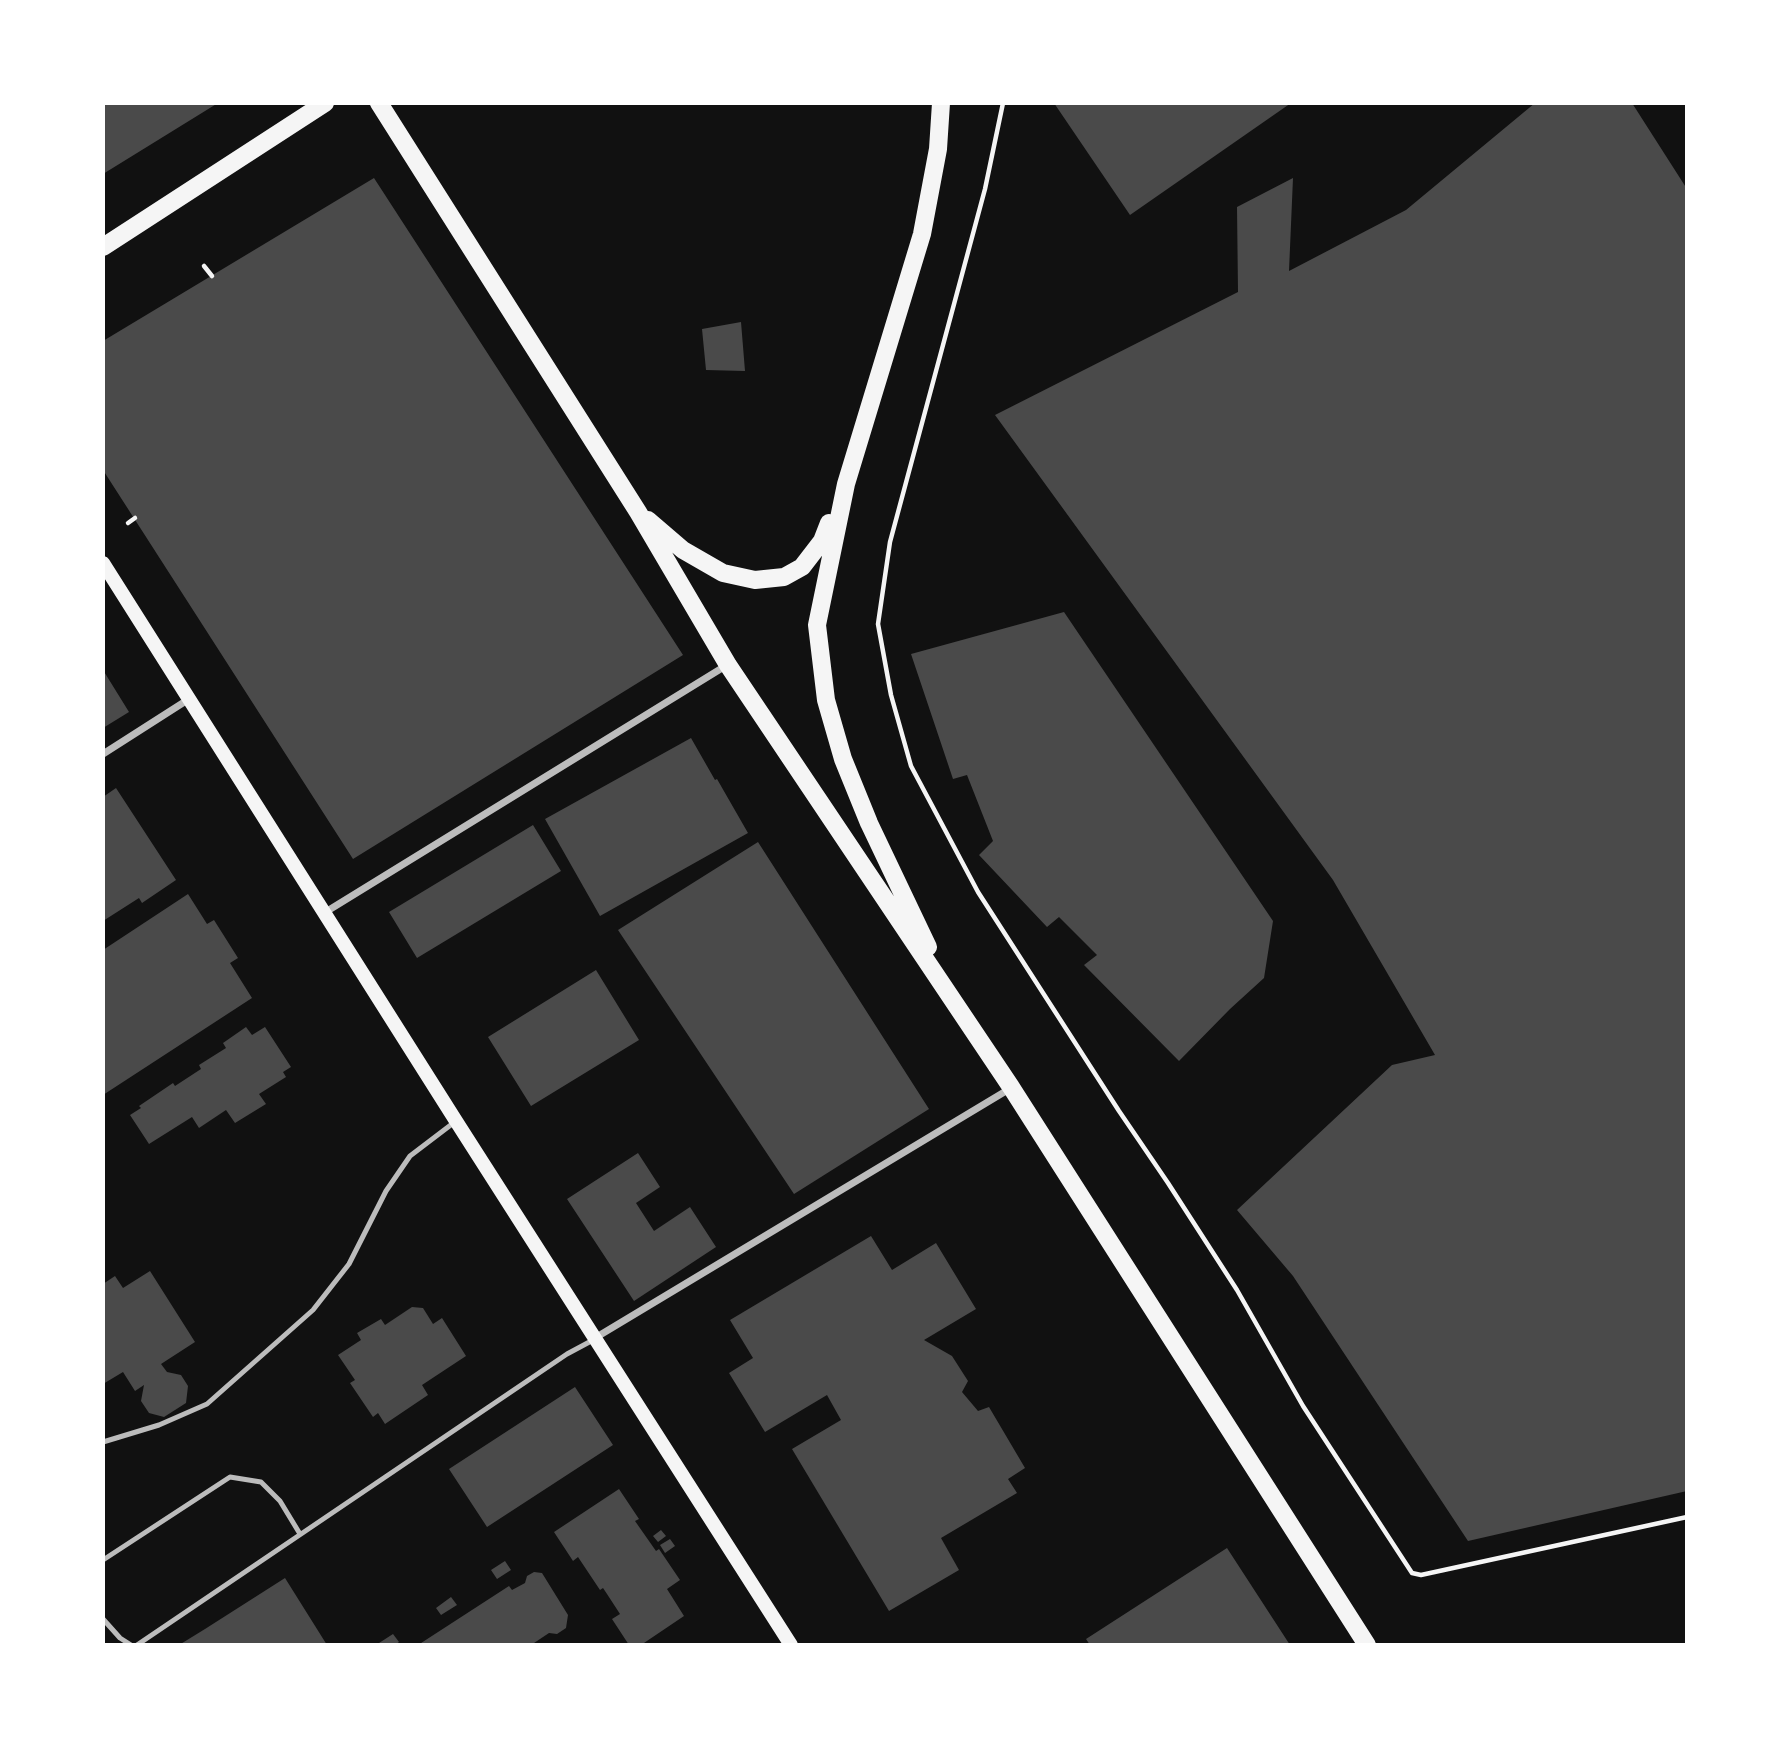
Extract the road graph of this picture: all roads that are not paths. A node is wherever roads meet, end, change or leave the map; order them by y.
1 (325, 103) edge
2 (379, 103) edge
3 (941, 103) edge
4 (103, 247) edge
5 (846, 484) junction
6 (638, 512) junction
7 (103, 563) edge
8 (728, 665) junction
9 (189, 699) junction
10 (103, 754) edge
11 (324, 913) junction
12 (956, 1004) junction
13 (1011, 1087) junction
14 (456, 1121) junction
15 (595, 1339) junction
16 (103, 1442) edge
17 (300, 1534) junction
18 (103, 1560) edge
19 (103, 1619) edge
20 (134, 1645) edge
21 (791, 1645) edge
22 (1367, 1645) edge

1 - 4 main road
2 - 6 main road
3 - 5 main road
5 - 6 main road
5 - 12 main road
6 - 8 main road
7 - 9 main road
8 - 11 street
8 - 12 main road
9 - 10 street
9 - 11 main road
11 - 14 main road
12 - 13 main road
13 - 15 street
13 - 22 main road
14 - 15 main road
14 - 16 lane
15 - 17 lane
15 - 21 main road
17 - 18 lane
17 - 20 lane
19 - 20 lane

